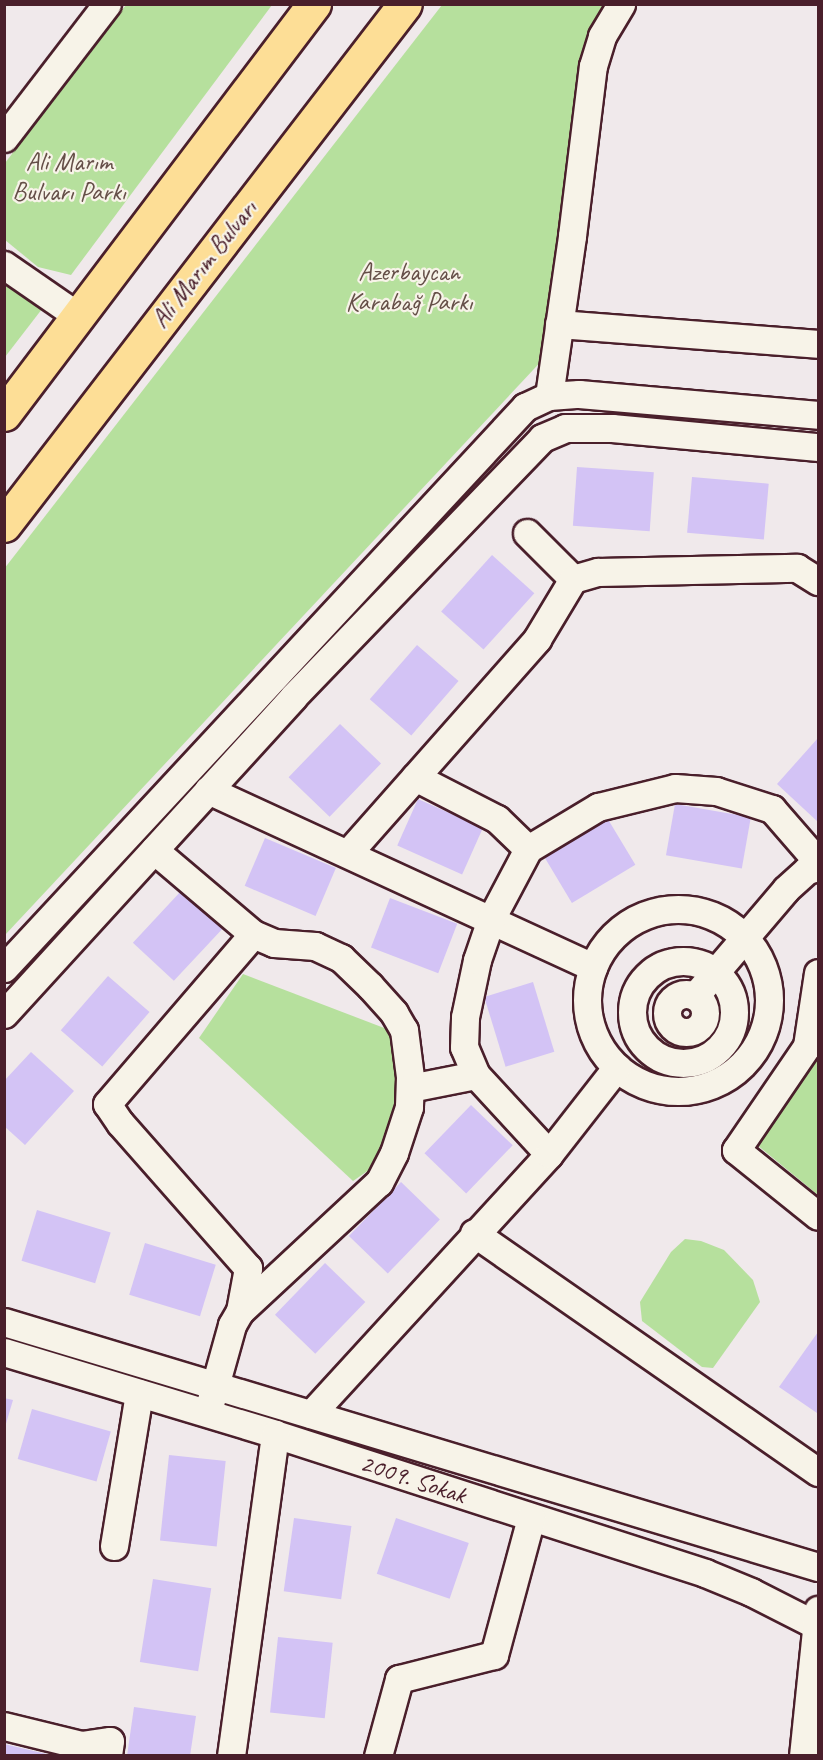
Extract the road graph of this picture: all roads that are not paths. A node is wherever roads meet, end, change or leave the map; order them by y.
1 (107, 4) edge
2 (314, 4) edge
3 (405, 4) edge
4 (621, 4) edge
5 (4, 138) edge
6 (4, 265) edge
7 (78, 316) junction
8 (559, 324) junction
9 (819, 344) edge
10 (549, 396) junction
11 (4, 414) edge
12 (819, 415) edge
13 (819, 447) edge
14 (4, 525) edge
15 (527, 533) dead end
16 (573, 579) junction
17 (819, 580) edge
18 (415, 777) junction
19 (208, 790) junction
20 (528, 849) junction
21 (154, 850) junction
22 (348, 853) junction
23 (819, 862) edge
24 (819, 867) edge
25 (819, 881) edge
26 (491, 919) junction
27 (253, 934) junction
28 (749, 943) junction
29 (593, 967) junction
30 (4, 968) edge
31 (714, 971) junction
32 (818, 973) edge
33 (4, 1014) edge
34 (664, 1060) junction
35 (617, 1067) junction
36 (476, 1075) junction
37 (654, 1087) junction
38 (410, 1088) junction
39 (549, 1154) junction
40 (819, 1216) edge
41 (474, 1233) junction
42 (240, 1311) junction
43 (4, 1322) edge
44 (4, 1352) edge
45 (131, 1362) junction
46 (215, 1384) junction
47 (132, 1390) junction
48 (208, 1413) junction
49 (311, 1414) junction
50 (275, 1434) junction
51 (819, 1472) edge
52 (531, 1518) junction
53 (114, 1546) dead end
54 (819, 1567) edge
55 (817, 1620) edge
56 (4, 1726) edge
57 (84, 1750) edge
58 (108, 1755) edge
59 (231, 1755) edge
60 (378, 1755) edge
61 (803, 1755) edge

1 - 5 street
2 - 7 main road
3 - 14 main road, Ali Marım Bulvarı
4 - 8 street
6 - 7 street
7 - 11 main road
8 - 9 street
8 - 10 street
10 - 12 street
10 - 30 street
13 - 19 street
15 - 16 street
16 - 17 street
16 - 18 street
18 - 20 street
18 - 22 street
19 - 21 street
19 - 22 street
20 - 23 street
20 - 26 street
21 - 27 street
21 - 33 street
22 - 26 street
24 - 28 street
25 - 28 street
26 - 29 street
26 - 36 street
27 - 38 street
27 - 42 street
28 - 29 street
28 - 31 street
28 - 37 street
29 - 35 street
31 - 34 street
31 - 34 street
31 - 34 street
32 - 40 street
34 - 37 street
35 - 37 street
35 - 39 street
36 - 38 street
36 - 39 street
38 - 42 street
39 - 41 street
41 - 49 street
41 - 51 street
42 - 46 street
43 - 45 street, 2009. Sokak
44 - 47 street, 2009. Sokak
45 - 46 street, 2009. Sokak
45 - 47 street
46 - 48 street
46 - 49 street, 2009. Sokak
47 - 48 street, 2009. Sokak
47 - 53 street
48 - 50 street, 2009. Sokak
49 - 54 street, 2009. Sokak
50 - 52 street, 2009. Sokak
50 - 59 street
52 - 55 street, 2009. Sokak
52 - 60 street
55 - 61 street
56 - 57 street
57 - 58 street

